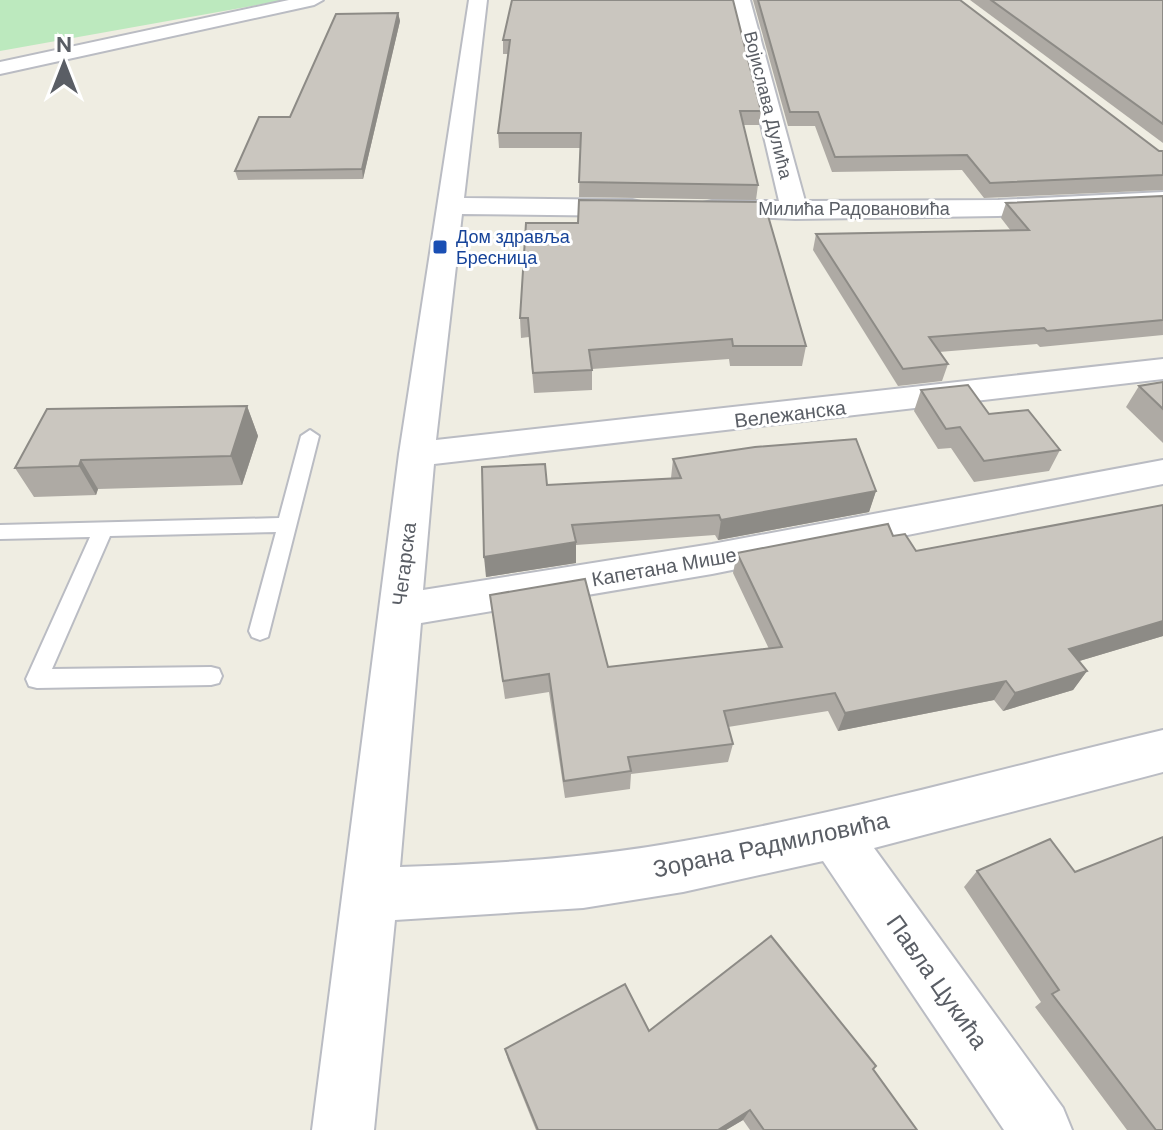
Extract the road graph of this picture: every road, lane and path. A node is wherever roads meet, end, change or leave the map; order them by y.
1 (314, 0) edge
2 (478, 0) edge
3 (741, 0) edge
4 (0, 68) edge
5 (1163, 200) edge
6 (449, 206) junction
7 (653, 208) edge
8 (685, 208) edge
9 (795, 211) junction
10 (1163, 369) edge
11 (310, 436) dead end
12 (417, 454) junction
13 (1163, 472) edge
14 (287, 525) junction
15 (103, 530) junction
16 (0, 532) edge
17 (399, 610) junction
18 (260, 631) dead end
19 (211, 676) dead end
20 (1163, 751) edge
21 (834, 834) junction
22 (371, 895) junction
23 (343, 1130) edge
24 (1041, 1130) edge

1 - 4 street
2 - 6 street, Чегарска
3 - 9 street, Војислава Дулића
5 - 9 street, Милића Радовановића
6 - 7 street
6 - 12 street, Чегарска
8 - 9 street, Милића Радовановића
10 - 12 street, Вележанска
11 - 14 lane
12 - 17 street, Чегарска
13 - 17 street, Капетана Мише
14 - 15 lane
14 - 18 lane
15 - 16 lane
15 - 19 lane
17 - 22 street, Чегарска
20 - 21 street, Зорана Радмиловића
21 - 22 street, Зорана Радмиловића
21 - 24 street, Павла Цукића
22 - 23 street, Чегарска

